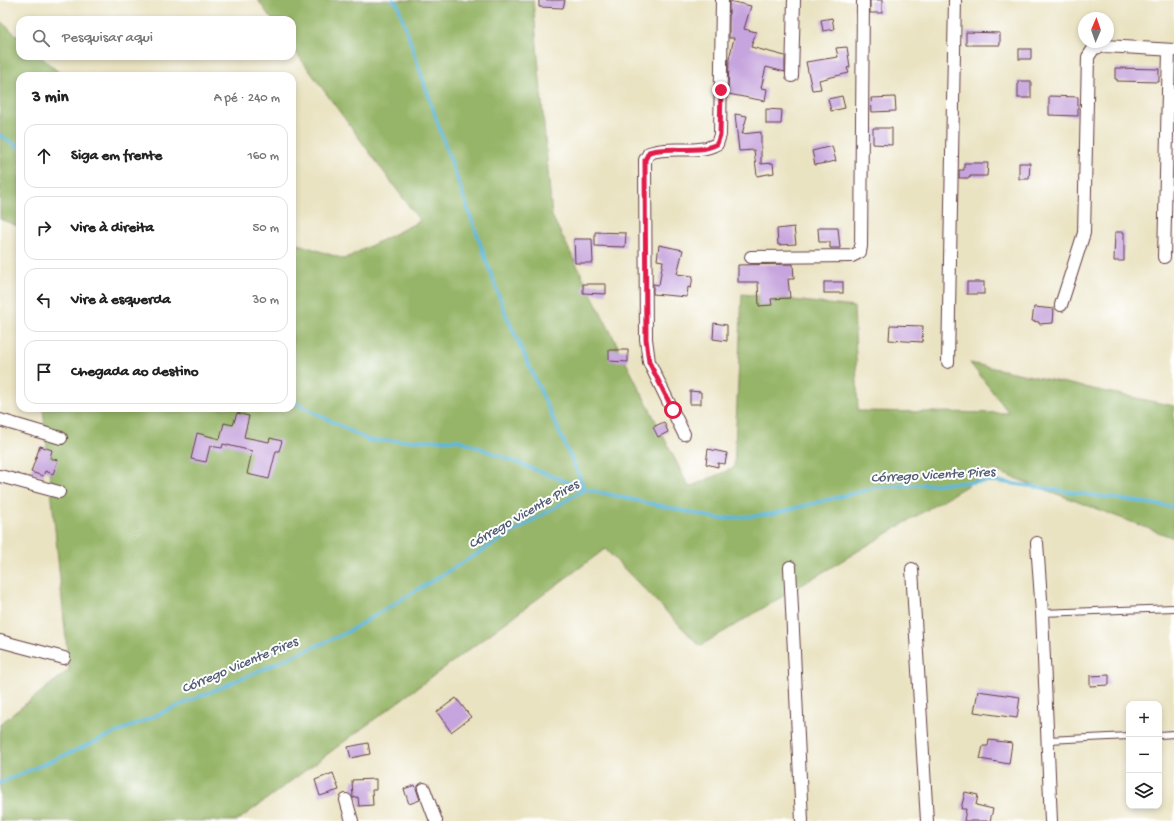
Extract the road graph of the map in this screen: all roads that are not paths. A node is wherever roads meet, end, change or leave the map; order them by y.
1 (722, 0) edge
2 (794, 0) edge
3 (863, 0) edge
4 (955, 0) edge
5 (1171, 50) edge
6 (792, 76) dead end
7 (1164, 256) dead end
8 (751, 257) dead end
9 (1061, 305) dead end
10 (948, 362) dead end
11 (0, 420) edge
12 (684, 434) dead end
13 (61, 438) dead end
14 (0, 476) edge
15 (59, 492) dead end
16 (1037, 543) dead end
17 (790, 567) dead end
18 (912, 569) dead end
19 (1174, 608) edge
20 (1042, 613) junction
21 (0, 641) edge
22 (64, 658) dead end
23 (1174, 734) edge
24 (1162, 735) edge
25 (1126, 736) edge
26 (1048, 740) junction
27 (424, 789) dead end
28 (346, 800) dead end
29 (352, 821) edge
30 (436, 821) edge
31 (802, 821) edge
32 (927, 821) edge
33 (1051, 821) edge

1 - 12 street
2 - 6 street
3 - 8 street
4 - 10 street
5 - 7 street
5 - 9 street
11 - 13 street
14 - 15 street
16 - 20 street
17 - 31 street
18 - 32 street
19 - 20 lane
20 - 26 street
21 - 22 street
23 - 24 lane
25 - 26 lane
26 - 33 street
27 - 30 street
28 - 29 street

